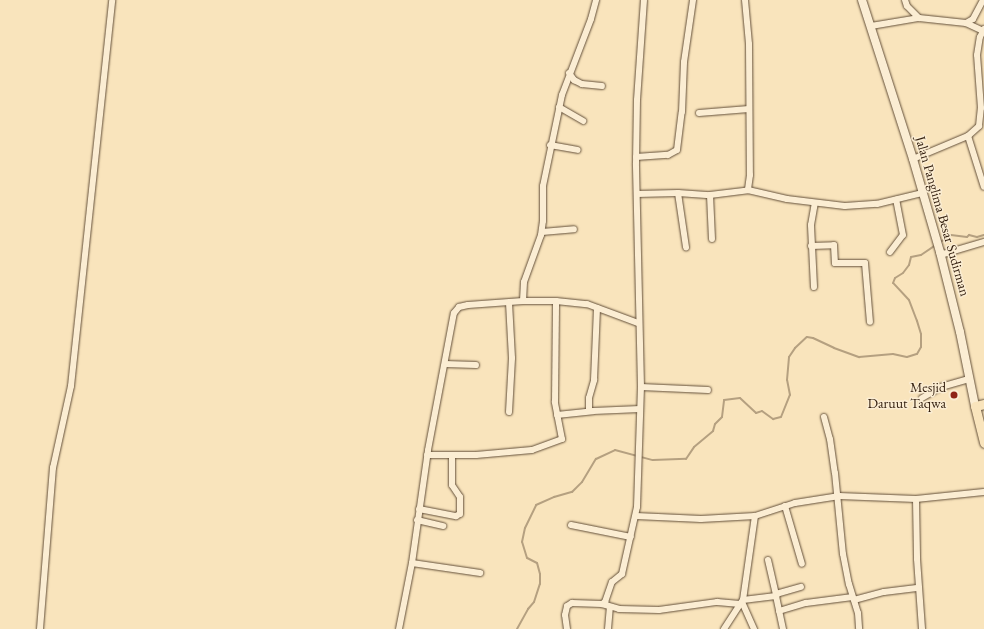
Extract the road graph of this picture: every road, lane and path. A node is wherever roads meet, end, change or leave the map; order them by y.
1 (112, 0) edge
2 (596, 0) edge
3 (644, 0) edge
4 (693, 0) edge
5 (745, 0) edge
6 (862, 0) edge
7 (905, 0) edge
8 (983, 0) edge
9 (919, 18) junction
10 (966, 23) junction
11 (871, 26) junction
12 (983, 30) edge
13 (569, 73) junction
14 (602, 86) dead end
15 (559, 107) junction
16 (983, 108) edge
17 (749, 109) junction
18 (699, 113) dead end
19 (583, 121) dead end
20 (968, 136) junction
21 (550, 145) junction
22 (578, 150) dead end
23 (636, 157) junction
24 (913, 159) junction
25 (984, 187) edge
26 (748, 190) junction
27 (678, 193) junction
28 (922, 193) junction
29 (637, 194) junction
30 (710, 195) junction
31 (896, 200) junction
32 (815, 203) junction
33 (574, 230) dead end
34 (542, 232) junction
35 (712, 239) dead end
36 (984, 242) edge
37 (811, 246) junction
38 (686, 247) dead end
39 (890, 252) dead end
40 (940, 253) junction
41 (814, 287) dead end
42 (523, 301) junction
43 (556, 301) junction
44 (509, 303) junction
45 (597, 308) junction
46 (638, 322) junction
47 (870, 322) dead end
48 (445, 364) junction
49 (476, 365) dead end
50 (970, 379) junction
51 (640, 387) junction
52 (708, 390) dead end
53 (922, 398) dead end
54 (980, 405) edge
55 (640, 409) junction
56 (589, 411) junction
57 (509, 412) dead end
58 (557, 415) junction
59 (824, 417) dead end
60 (984, 443) edge
61 (427, 455) junction
62 (452, 456) junction
63 (984, 492) edge
64 (838, 496) junction
65 (916, 499) junction
66 (785, 506) junction
67 (419, 509) junction
68 (636, 516) junction
69 (754, 516) junction
70 (417, 520) junction
71 (571, 525) dead end
72 (443, 526) dead end
73 (631, 537) junction
74 (768, 560) dead end
75 (412, 563) junction
76 (802, 564) dead end
77 (480, 574) dead end
78 (802, 587) dead end
79 (919, 588) junction
80 (776, 595) junction
81 (854, 598) junction
82 (741, 602) junction
83 (602, 604) junction
84 (610, 607) junction
85 (779, 611) junction
86 (40, 629) edge
87 (398, 629) edge
88 (567, 629) edge
89 (608, 629) edge
90 (724, 629) edge
91 (754, 629) edge
92 (783, 629) edge
93 (859, 629) edge
94 (922, 629) edge

1 - 86 street
2 - 13 street
3 - 23 street
4 - 23 street
5 - 17 street
6 - 11 main road, Jalan Panglima Besar Sudirman
7 - 9 street
8 - 10 street
9 - 10 street
9 - 11 street
10 - 12 street
11 - 24 main road, Jalan Panglima Besar Sudirman
12 - 16 street
13 - 14 street
13 - 15 street
15 - 19 street
15 - 21 street
16 - 20 street
17 - 18 street
17 - 26 street
20 - 24 street
20 - 25 street
21 - 22 street
21 - 34 street
23 - 29 street
24 - 28 main road, Jalan Panglima Besar Sudirman
26 - 30 street
26 - 32 street
27 - 29 street
27 - 30 street
27 - 38 street
28 - 31 street
28 - 40 main road, Jalan Panglima Besar Sudirman
29 - 46 street
30 - 35 street
31 - 32 street
31 - 39 street
32 - 37 street
33 - 34 street
34 - 42 street
36 - 40 street
37 - 41 street
37 - 47 street
40 - 50 main road, Jalan Panglima Besar Sudirman
42 - 43 street
42 - 44 street
43 - 45 street
43 - 58 street
44 - 48 street
44 - 57 street
45 - 46 street
45 - 56 street
46 - 51 street
48 - 49 street
48 - 61 street
50 - 53 street
50 - 54 main road, Jalan Panglima Besar Sudirman
51 - 52 street
51 - 55 street
54 - 60 main road, Jalan Panglima Besar Sudirman
55 - 56 street
55 - 68 street
56 - 58 street
58 - 62 street
59 - 64 street
61 - 62 street
61 - 67 street
62 - 67 street
63 - 65 street
64 - 65 street
64 - 66 street
64 - 81 street
65 - 79 street
66 - 69 street
66 - 76 street
67 - 70 street
68 - 69 street
68 - 73 street
69 - 82 street
70 - 72 street
70 - 75 street
71 - 73 street
73 - 83 street
74 - 80 street
75 - 77 street
75 - 87 street
78 - 80 street
79 - 81 street
79 - 94 street
80 - 82 street
80 - 85 street
81 - 85 street
81 - 93 street
82 - 84 street
82 - 90 street
82 - 91 street
83 - 84 street
83 - 88 street
84 - 89 street
85 - 92 street

